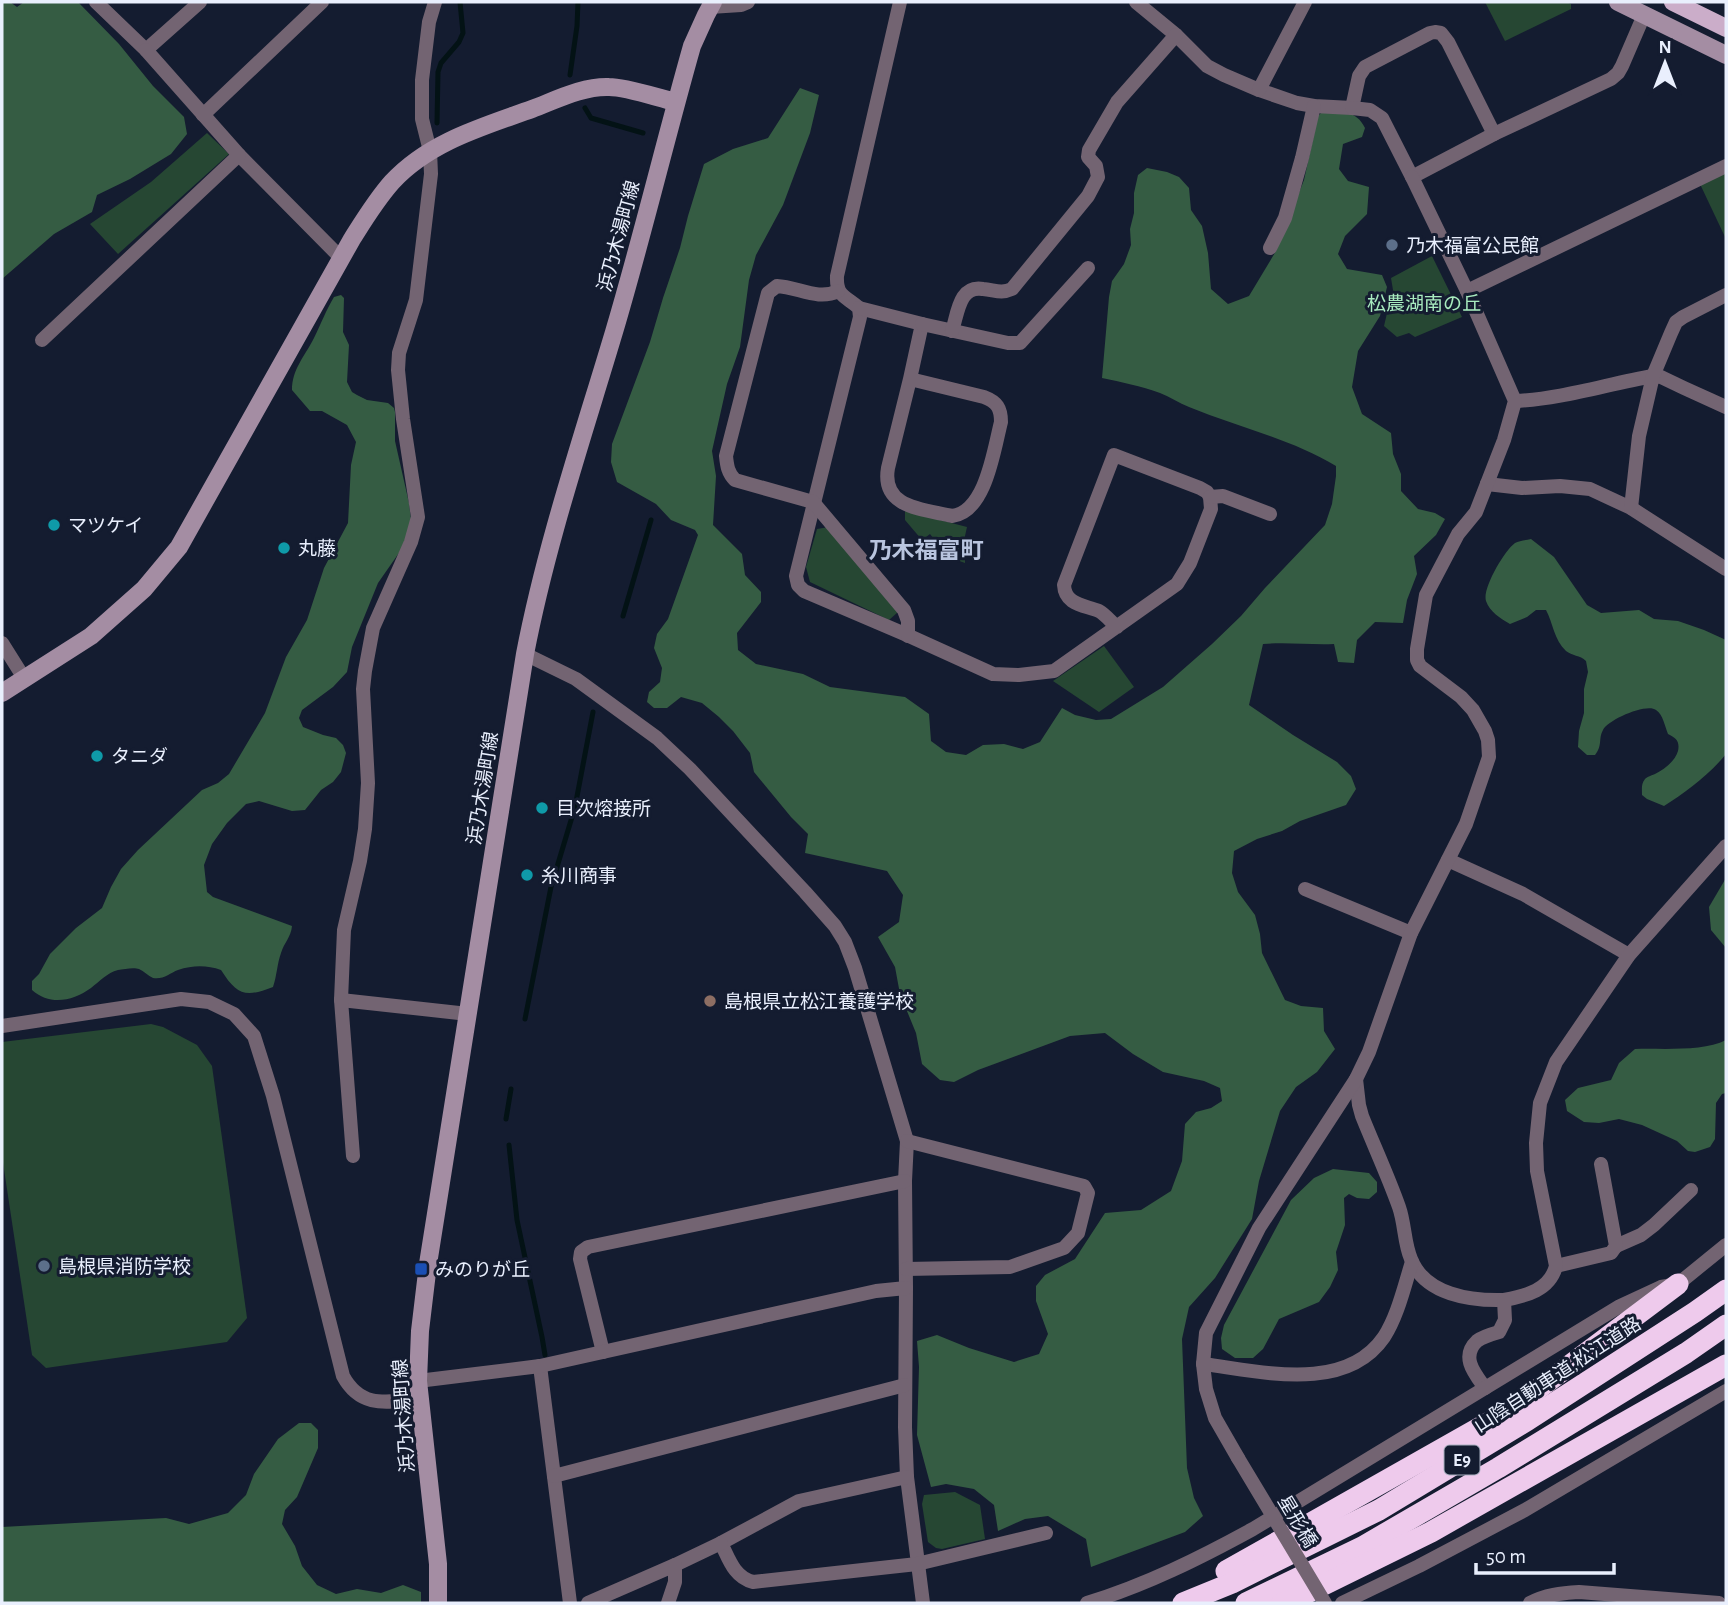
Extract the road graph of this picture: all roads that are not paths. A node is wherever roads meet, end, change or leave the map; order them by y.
1 (96, 2) edge
2 (200, 2) edge
3 (322, 2) edge
4 (435, 2) edge
5 (748, 2) edge
6 (900, 2) edge
7 (1136, 2) edge
8 (1305, 2) edge
9 (1618, 2) edge
10 (1673, 2) edge
11 (712, 4) edge
12 (1644, 15) junction
13 (1726, 28) edge
14 (1176, 35) junction
15 (146, 50) junction
16 (1726, 55) edge
17 (1259, 90) junction
18 (676, 102) junction
19 (1314, 106) junction
20 (1352, 108) junction
21 (203, 115) junction
22 (1494, 134) junction
23 (430, 151) junction
24 (239, 155) junction
25 (1726, 166) edge
26 (1412, 177) junction
27 (1270, 248) dead end
28 (341, 258) junction
29 (1088, 268) dead end
30 (838, 291) junction
31 (1466, 291) junction
32 (1726, 295) edge
33 (859, 308) junction
34 (922, 324) junction
35 (953, 331) junction
36 (43, 340) dead end
37 (1653, 376) junction
38 (910, 379) junction
39 (1515, 401) junction
40 (1726, 407) edge
41 (1487, 484) junction
42 (1210, 496) junction
43 (813, 502) junction
44 (1631, 508) junction
45 (1269, 514) dead end
46 (1726, 569) edge
47 (1117, 627) junction
48 (908, 636) junction
49 (2, 643) edge
50 (525, 654) junction
51 (24, 678) junction
52 (2, 693) edge
53 (1726, 846) edge
54 (1448, 860) junction
55 (1305, 889) dead end
56 (1411, 933) junction
57 (1629, 955) junction
58 (341, 1000) junction
59 (468, 1014) junction
60 (2, 1026) edge
61 (1356, 1079) junction
62 (907, 1141) junction
63 (353, 1156) dead end
64 (1601, 1164) dead end
65 (905, 1181) junction
66 (1690, 1191) dead end
67 (1726, 1245) edge
68 (1616, 1247) junction
69 (1412, 1262) junction
70 (1556, 1266) junction
71 (906, 1269) junction
72 (1678, 1284) junction
73 (906, 1287) junction
74 (1726, 1290) edge
75 (1504, 1300) junction
76 (1726, 1325) edge
77 (603, 1352) junction
78 (1203, 1364) junction
79 (540, 1366) junction
80 (1726, 1366) edge
81 (418, 1381) junction
82 (905, 1385) junction
83 (1485, 1388) junction
84 (1726, 1391) edge
85 (419, 1399) junction
86 (554, 1476) junction
87 (907, 1477) junction
88 (1046, 1533) dead end
89 (721, 1543) junction
90 (917, 1564) junction
91 (675, 1565) junction
92 (438, 1603) edge
93 (570, 1603) edge
94 (588, 1603) edge
95 (668, 1603) edge
96 (923, 1603) edge
97 (1087, 1603) edge
98 (1170, 1603) edge
99 (1183, 1603) edge
100 (1246, 1603) edge
101 (1282, 1603) edge
102 (1325, 1603) edge
103 (1342, 1603) edge
104 (1530, 1603) edge
105 (1719, 1603) edge

1 - 15 street
2 - 15 street
3 - 21 street
4 - 23 street
5 - 11 street
6 - 30 street
7 - 14 street
8 - 17 street
9 - 12 main road
10 - 13 main road
11 - 18 main road, 浜乃木湯町線
12 - 16 main road
12 - 22 street
14 - 17 street
14 - 35 street
15 - 21 street
17 - 19 street
18 - 23 main road
18 - 50 main road, 浜乃木湯町線
19 - 20 street
19 - 27 street
20 - 22 street
20 - 26 street
21 - 24 street
22 - 26 street
23 - 28 main road
23 - 58 street
24 - 28 street
24 - 36 street
25 - 31 street
26 - 31 street
28 - 51 main road
29 - 35 street
30 - 33 street
30 - 43 street
31 - 39 street
32 - 37 street
33 - 34 street
33 - 43 street
34 - 35 street
34 - 38 street
37 - 39 street
37 - 40 street
37 - 44 street
38 - 38 street
39 - 41 street, 星形橋
41 - 44 street
41 - 54 street, 星形橋
42 - 45 street
42 - 47 street
42 - 47 street
43 - 48 street
43 - 48 street
44 - 46 street
47 - 48 street
49 - 51 street
50 - 59 main road, 浜乃木湯町線
50 - 62 street
51 - 52 main road
53 - 57 street
54 - 56 street, 星形橋
54 - 57 street
55 - 56 street
56 - 61 street, 星形橋
57 - 70 street
58 - 59 street
58 - 63 street
59 - 81 main road, 浜乃木湯町線
60 - 85 street
61 - 69 street
61 - 78 street, 星形橋
62 - 65 street
62 - 71 street
64 - 68 street
65 - 71 street
65 - 77 street
66 - 68 street
67 - 72 street
68 - 70 street
69 - 75 street
69 - 78 street
70 - 75 street
71 - 73 street
72 - 83 street
72 - 98 highway
73 - 77 street
73 - 82 street
74 - 99 highway, 山陰自動車道;松江道路 / E9
75 - 83 street
76 - 100 highway, E9
77 - 79 street
78 - 102 street, 星形橋, bridge
79 - 81 street
79 - 86 street
80 - 101 highway
81 - 85 main road, 浜乃木湯町線
82 - 86 street
82 - 87 street
83 - 97 street
84 - 103 street
85 - 92 main road, 浜乃木湯町線
86 - 93 street
87 - 89 street
87 - 90 street
88 - 90 street
89 - 90 street
89 - 91 street
90 - 96 street
91 - 94 street
91 - 95 street
104 - 105 street

